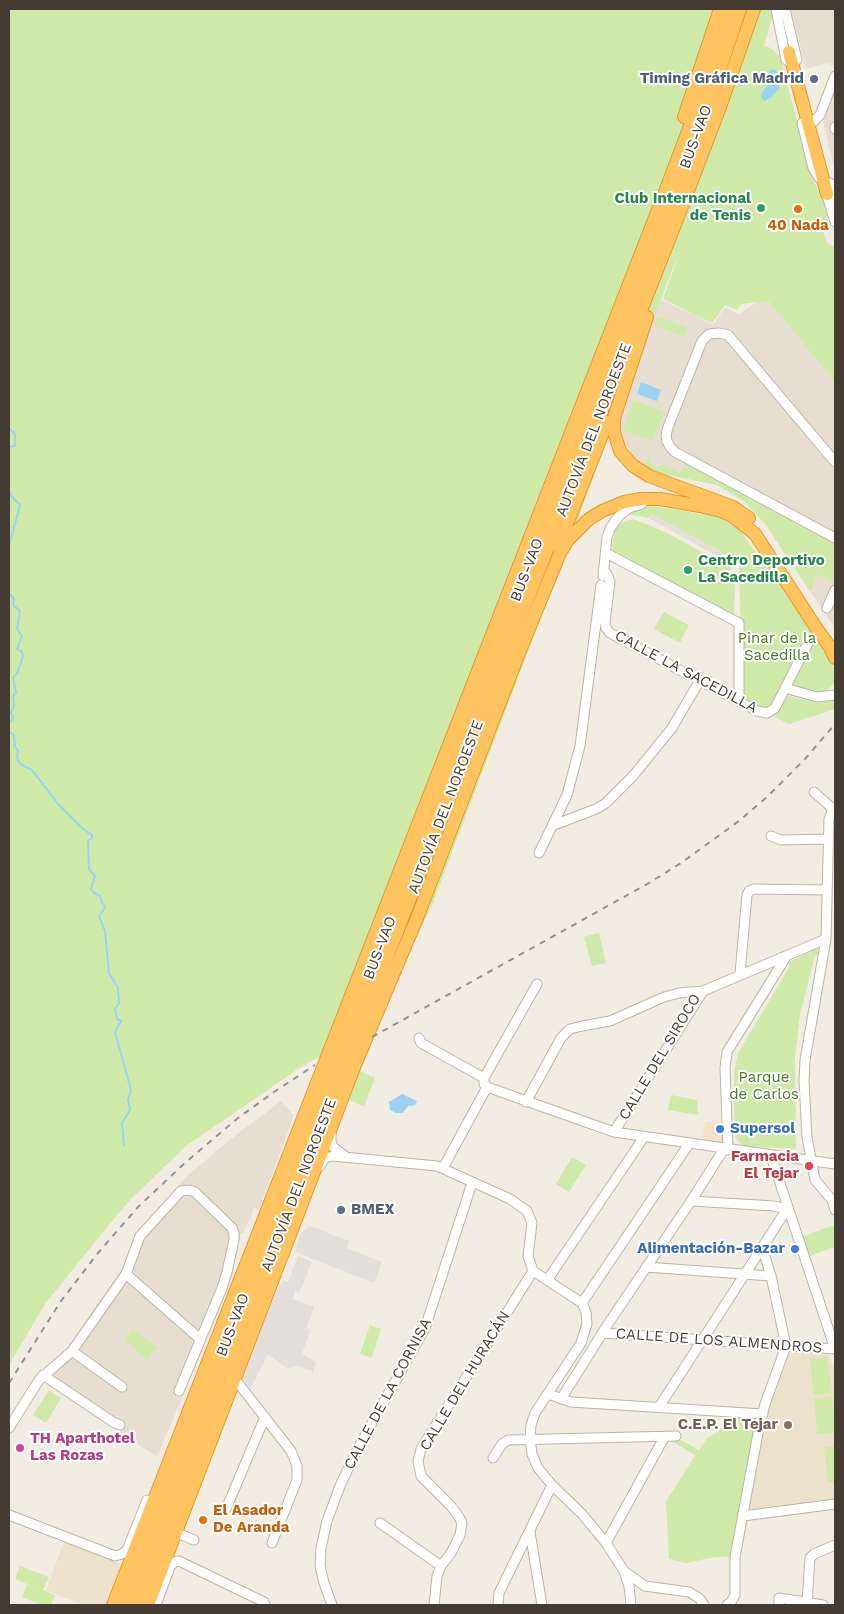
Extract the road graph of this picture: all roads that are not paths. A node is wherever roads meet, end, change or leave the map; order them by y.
1 (720, 9) edge
2 (729, 9) edge
3 (740, 9) edge
4 (754, 9) edge
5 (776, 9) edge
6 (785, 9) edge
7 (747, 32) junction
8 (789, 52) dead end
9 (835, 76) edge
10 (813, 122) junction
11 (830, 192) edge
12 (835, 222) edge
13 (631, 276) junction
14 (651, 305) junction
15 (835, 462) edge
16 (672, 501) junction
17 (835, 538) edge
18 (606, 553) junction
19 (604, 570) junction
20 (835, 590) edge
21 (827, 608) dead end
22 (835, 643) edge
23 (808, 644) dead end
24 (519, 653) junction
25 (835, 658) edge
26 (700, 680) junction
27 (835, 687) edge
28 (786, 688) junction
29 (831, 695) edge
30 (739, 701) junction
31 (488, 730) junction
32 (814, 792) dead end
33 (554, 825) junction
34 (770, 836) dead end
35 (828, 839) junction
36 (539, 852) dead end
37 (827, 890) junction
38 (826, 939) junction
39 (786, 957) junction
40 (740, 974) junction
41 (537, 984) dead end
42 (702, 991) junction
43 (373, 996) junction
44 (418, 1038) dead end
45 (485, 1083) junction
46 (526, 1102) junction
47 (336, 1113) junction
48 (614, 1132) junction
49 (644, 1137) junction
50 (689, 1144) junction
51 (726, 1150) junction
52 (771, 1156) junction
53 (347, 1157) junction
54 (812, 1162) junction
55 (835, 1164) edge
56 (443, 1168) junction
57 (472, 1183) junction
58 (692, 1201) junction
59 (788, 1208) junction
60 (835, 1210) edge
61 (294, 1226) junction
62 (762, 1247) junction
63 (646, 1267) junction
64 (533, 1271) junction
65 (126, 1274) junction
66 (745, 1274) junction
67 (771, 1276) junction
68 (548, 1280) junction
69 (234, 1296) junction
70 (582, 1303) junction
71 (206, 1323) junction
72 (188, 1330) junction
73 (602, 1333) junction
74 (200, 1340) junction
75 (702, 1340) junction
76 (786, 1346) junction
77 (835, 1349) edge
78 (576, 1350) junction
79 (72, 1351) junction
80 (587, 1357) junction
81 (42, 1375) junction
82 (235, 1379) junction
83 (122, 1387) dead end
84 (178, 1391) dead end
85 (244, 1391) junction
86 (230, 1392) junction
87 (548, 1394) junction
88 (561, 1399) junction
89 (659, 1407) junction
90 (763, 1414) junction
91 (265, 1417) junction
92 (120, 1426) dead end
93 (9, 1428) edge
94 (665, 1436) junction
95 (676, 1436) dead end
96 (530, 1439) junction
97 (493, 1458) dead end
98 (552, 1485) junction
99 (147, 1500) joint
100 (835, 1504) edge
101 (226, 1509) dead end
102 (9, 1516) edge
103 (743, 1516) junction
104 (380, 1523) dead end
105 (175, 1532) junction
106 (530, 1532) junction
107 (194, 1540) dead end
108 (272, 1543) dead end
109 (606, 1543) junction
110 (835, 1545) edge
111 (441, 1566) junction
112 (624, 1571) junction
113 (645, 1586) junction
114 (631, 1600) edge
115 (779, 1602) edge
116 (807, 1603) junction
117 (113, 1605) edge
118 (125, 1605) edge
119 (136, 1605) edge
120 (148, 1605) edge
121 (156, 1605) edge
122 (266, 1605) edge
123 (332, 1605) edge
124 (434, 1605) edge
125 (498, 1605) edge
126 (542, 1605) edge
127 (704, 1605) edge
128 (727, 1605) edge
129 (823, 1605) edge

1 - 13 highway
2 - 13 highway, AUTOVÍA DEL NOROESTE
3 - 118 highway, BUS-VAO
4 - 7 highway, AUTOVÍA DEL NOROESTE
5 - 11 street
6 - 10 street
7 - 14 highway
7 - 43 highway, AUTOVÍA DEL NOROESTE
8 - 11 highway
9 - 10 street
10 - 11 street
11 - 12 street
13 - 69 highway, AUTOVÍA DEL NOROESTE
14 - 22 highway
14 - 24 highway
15 - 17 street
16 - 18 street
16 - 24 highway
16 - 25 highway
18 - 19 street
18 - 30 street
19 - 26 street, CALLE LA SACEDILLA
19 - 33 street
20 - 21 street
23 - 28 street, CALLE LA SACEDILLA
24 - 31 highway
26 - 30 street, CALLE LA SACEDILLA
26 - 33 street
27 - 29 street
28 - 29 street
28 - 30 street, CALLE LA SACEDILLA
31 - 43 highway
31 - 47 highway
32 - 35 street
33 - 36 street
34 - 35 street
35 - 37 street
37 - 38 street
37 - 40 street
38 - 39 street
38 - 54 street
39 - 40 street
39 - 51 street
40 - 42 street
41 - 45 street
42 - 46 street, CALLE DEL SIROCO
42 - 48 street, CALLE DEL SIROCO
43 - 119 highway, AUTOVÍA DEL NOROESTE
44 - 45 street
45 - 46 street
45 - 56 street
46 - 48 street
47 - 53 street
47 - 61 highway
48 - 49 street
49 - 50 street
49 - 68 street
50 - 51 street
50 - 70 street
51 - 52 street
51 - 58 street
52 - 54 street
52 - 59 street
53 - 56 street
53 - 61 street
54 - 55 street
54 - 60 street
56 - 57 street
57 - 64 street
57 - 123 street, CALLE DE LA CORNISA
58 - 59 street
58 - 63 street
59 - 62 street
59 - 77 street
61 - 82 highway
62 - 66 street
62 - 67 street
63 - 66 street
63 - 73 street
64 - 68 street
64 - 111 street, CALLE DEL HURACÁN
65 - 71 street
65 - 72 street
65 - 79 street
66 - 67 street
66 - 75 street
67 - 76 street
68 - 70 street
69 - 99 highway
69 - 117 highway, AUTOVÍA DEL NOROESTE
70 - 78 street
71 - 72 street
71 - 74 street
72 - 74 street
73 - 75 street, CALLE DE LOS ALMENDROS
73 - 80 street
74 - 84 street
75 - 76 street, CALLE DE LOS ALMENDROS
75 - 89 street
76 - 77 street, CALLE DE LOS ALMENDROS
76 - 90 street
78 - 80 street
78 - 87 street
79 - 81 street
79 - 83 street
80 - 88 street
81 - 92 street
81 - 93 street
82 - 85 street
82 - 86 highway
85 - 86 street
85 - 91 street
86 - 105 highway
87 - 88 street
87 - 96 street
88 - 89 street
89 - 90 street
90 - 103 street
91 - 101 street
91 - 108 street
94 - 95 street
94 - 96 street
94 - 109 street
96 - 97 street
96 - 98 street
98 - 106 street
98 - 109 street
99 - 102 street
100 - 103 street
103 - 128 street
104 - 111 street
105 - 107 street
105 - 120 highway
106 - 125 street
106 - 126 street
109 - 112 street
110 - 116 street
111 - 124 street, CALLE DEL HURACÁN
112 - 113 street
112 - 114 street
113 - 114 street
113 - 127 street
115 - 116 street
116 - 129 street
121 - 122 street

